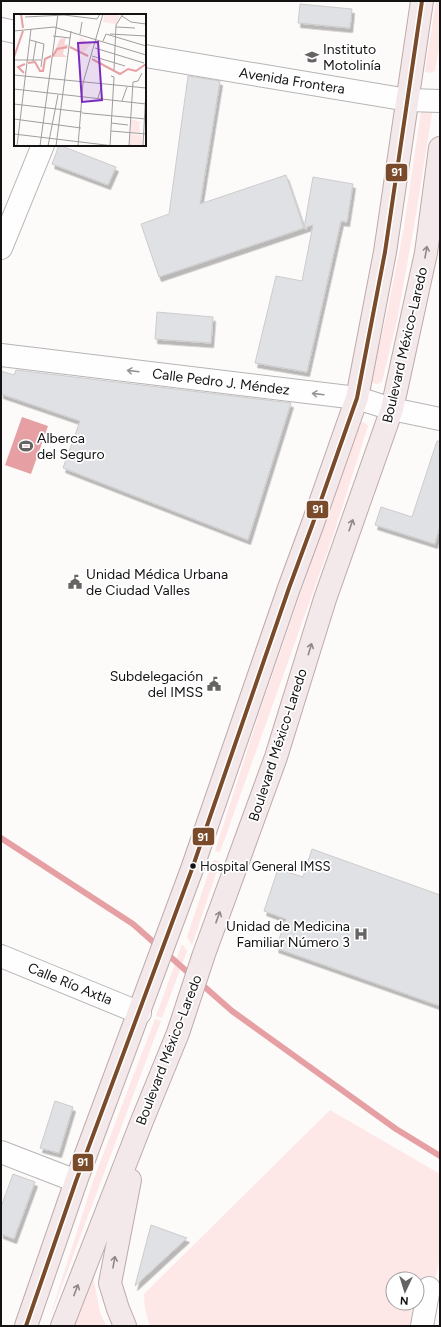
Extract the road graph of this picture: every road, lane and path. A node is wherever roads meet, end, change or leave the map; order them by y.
1 (422, 1) edge
2 (1, 29) edge
3 (14, 32) edge
4 (146, 56) edge
5 (408, 100) junction
6 (440, 101) edge
7 (43, 146) edge
8 (440, 148) edge
9 (1, 248) edge
10 (1, 355) edge
11 (357, 398) junction
12 (392, 408) junction
13 (440, 419) edge
14 (1, 956) edge
15 (142, 1006) junction
16 (142, 1121) junction
17 (1, 1152) edge
18 (76, 1182) junction
19 (429, 1288) dead end
20 (26, 1326) edge
21 (62, 1326) edge
22 (125, 1326) edge
23 (422, 1326) edge

1 - 5 main road
2 - 3 street
4 - 5 street, Avenida Frontera
5 - 6 street, Avenida Frontera
5 - 11 main road
7 - 9 street
12 -> 8 main road, Boulevard México-Laredo
11 -> 10 street, Calle Pedro J. Méndez
11 - 12 street, Calle Pedro J. Méndez
11 - 15 main road
12 - 13 street, Calle Pedro J. Méndez
16 -> 12 main road, Boulevard México-Laredo
14 - 15 street, Calle Río Axtla
15 - 18 main road
21 -> 16 main road, Boulevard México-Laredo
22 -> 16 main road
17 - 18 street
18 - 20 main road
19 - 23 street

